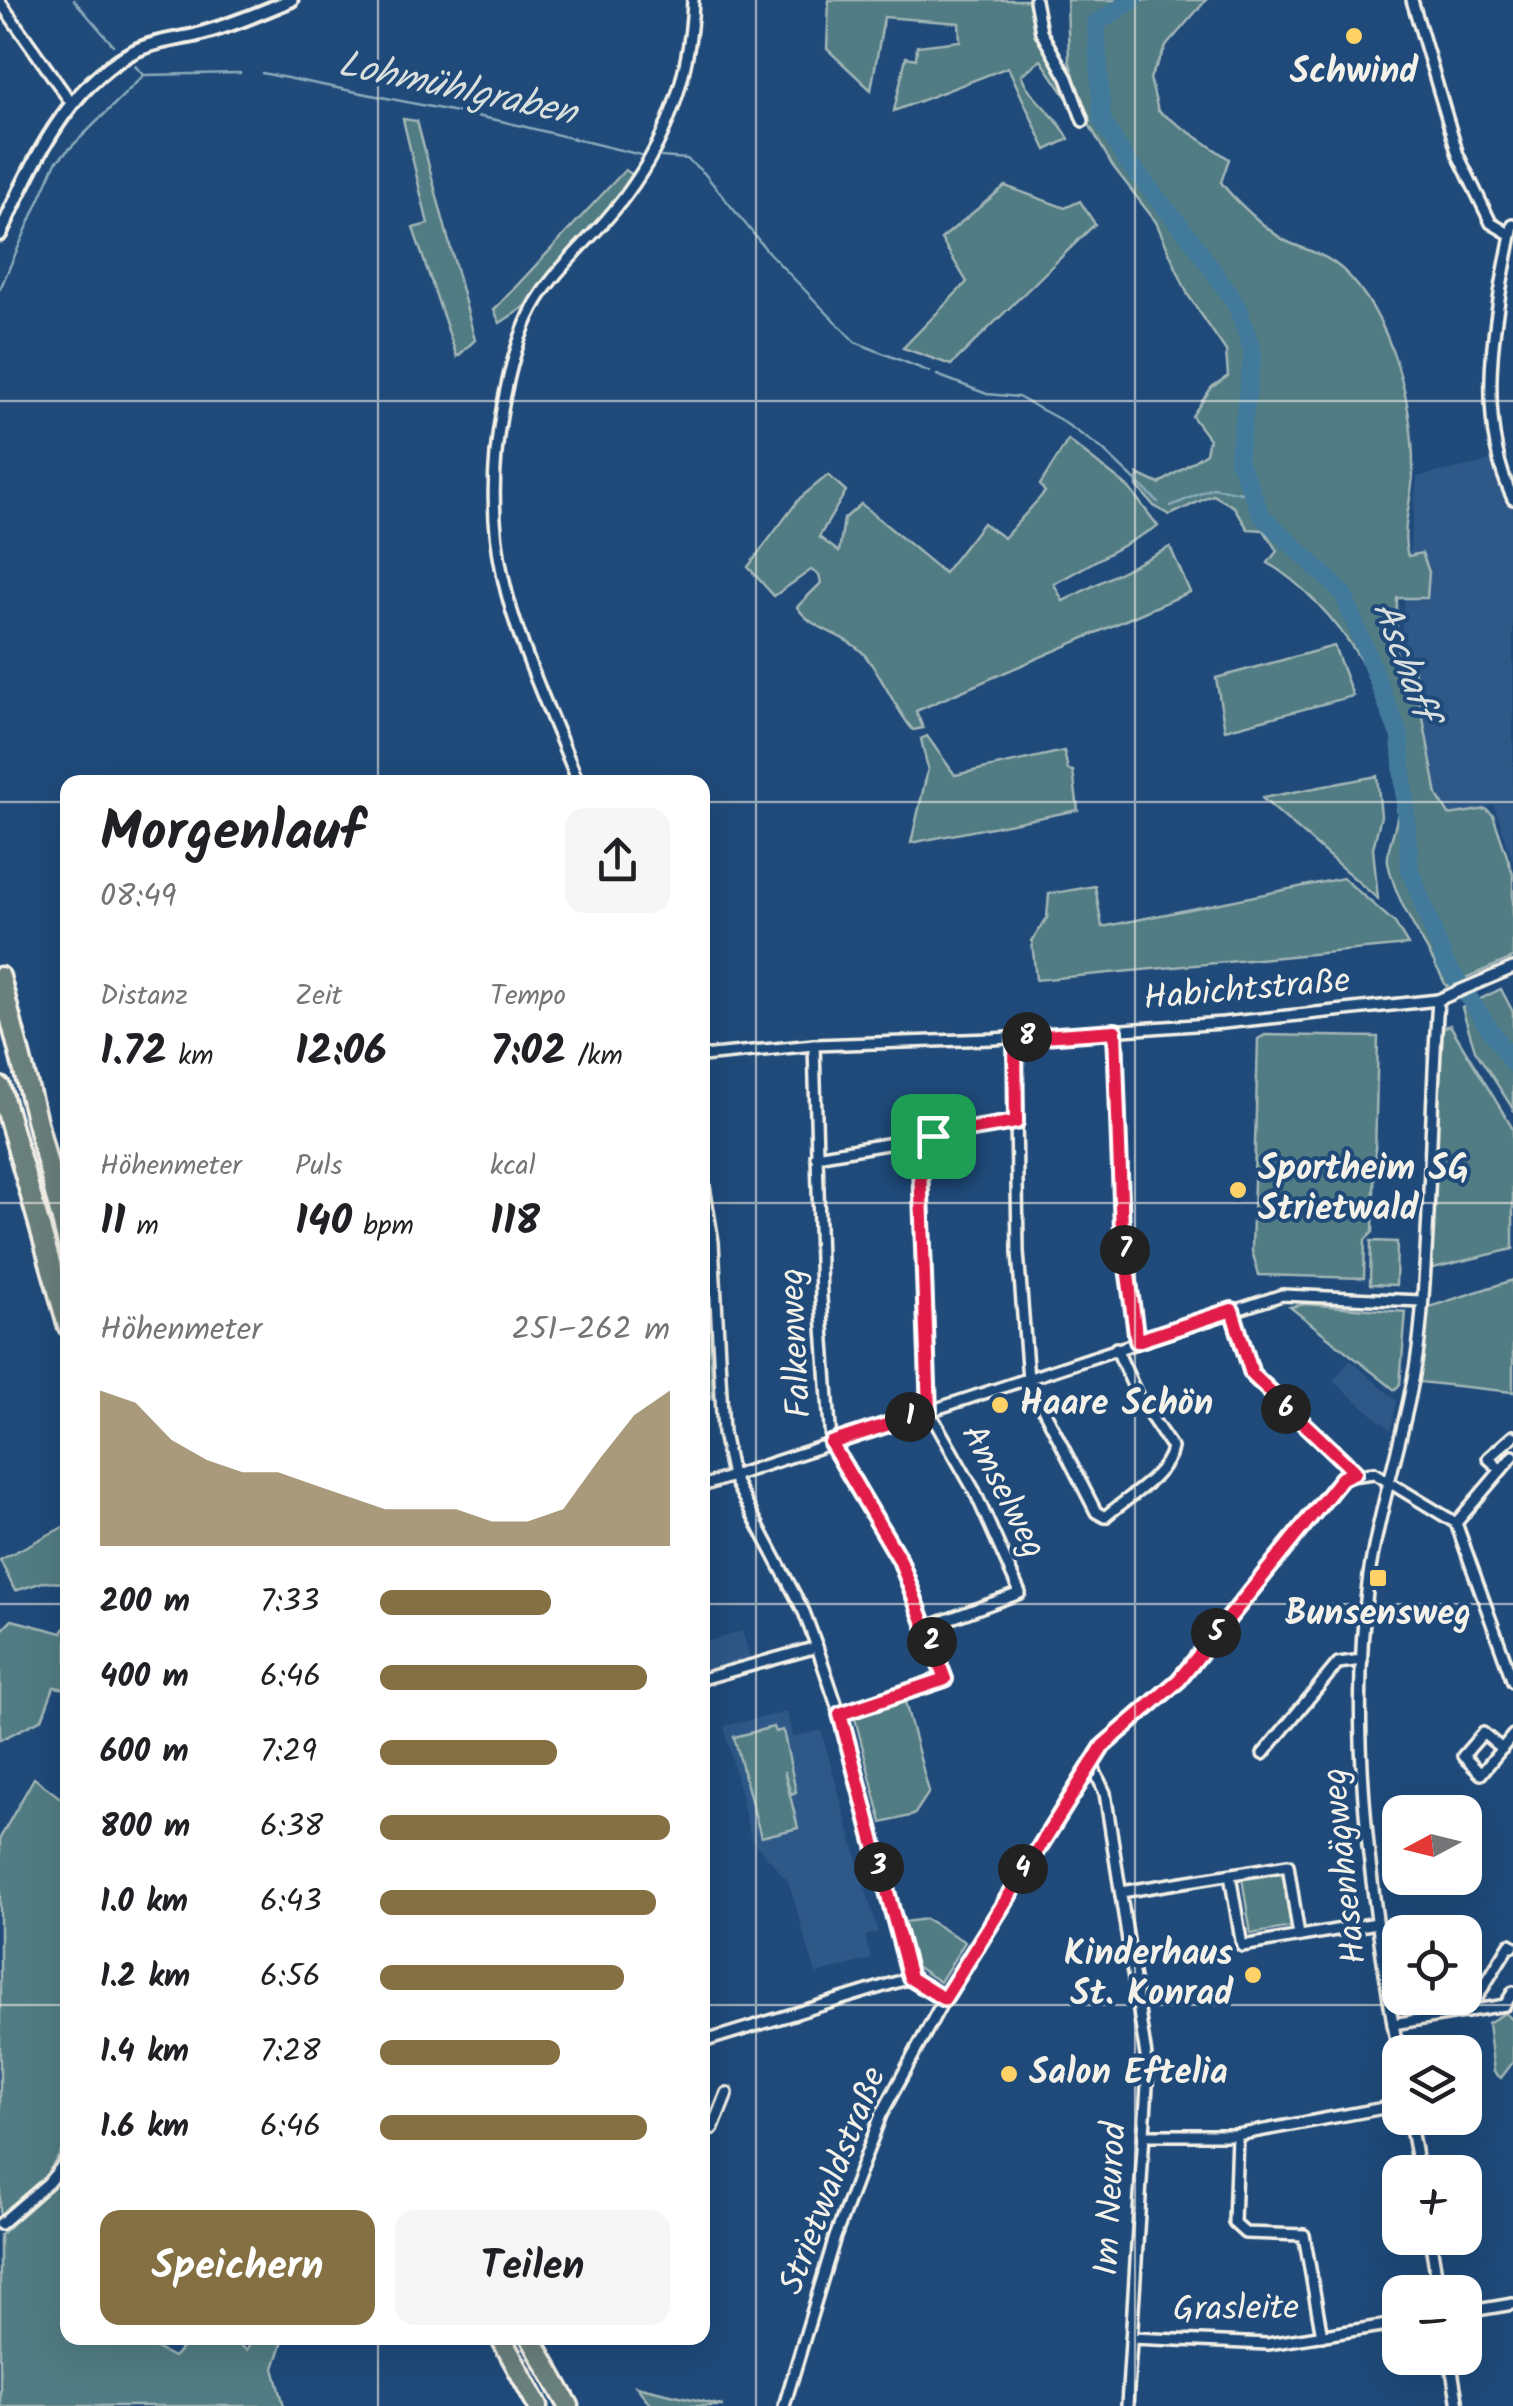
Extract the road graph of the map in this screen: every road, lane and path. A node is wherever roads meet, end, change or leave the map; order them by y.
1 (291, 0) edge
2 (693, 0) edge
3 (1036, 0) edge
4 (1412, 0) edge
5 (0, 2) edge
6 (72, 104) junction
7 (1083, 121) dead end
8 (1512, 230) edge
9 (0, 234) edge
10 (1509, 270) edge
11 (1513, 499) edge
12 (575, 775) edge
13 (1513, 968) edge
14 (0, 976) edge
15 (1438, 1000) junction
16 (1115, 1031) junction
17 (1015, 1038) junction
18 (814, 1045) junction
19 (710, 1055) edge
20 (0, 1087) edge
21 (1016, 1122) junction
22 (919, 1138) junction
23 (816, 1156) junction
24 (60, 1212) edge
25 (710, 1223) edge
26 (60, 1298) edge
27 (1422, 1301) junction
28 (1232, 1310) junction
29 (1137, 1341) junction
30 (1116, 1348) junction
31 (1028, 1379) junction
32 (929, 1411) junction
33 (1513, 1436) edge
34 (831, 1443) junction
35 (1513, 1456) edge
36 (1501, 1470) junction
37 (1355, 1472) junction
38 (732, 1476) junction
39 (1390, 1481) junction
40 (710, 1483) edge
41 (1456, 1522) junction
42 (927, 1627) junction
43 (817, 1648) junction
44 (1362, 1660) junction
45 (710, 1677) edge
46 (1513, 1682) edge
47 (840, 1714) junction
48 (1513, 1734) edge
49 (1502, 1748) junction
50 (1264, 1754) dead end
51 (1091, 1763) junction
52 (1230, 1875) junction
53 (1121, 1892) junction
54 (1378, 1922) junction
55 (1298, 1936) junction
56 (1513, 1946) edge
57 (910, 1978) junction
58 (1482, 1989) edge
59 (1513, 1992) edge
60 (944, 1999) junction
61 (1482, 2010) edge
62 (1449, 2015) edge
63 (1393, 2024) junction
64 (1395, 2035) edge
65 (710, 2040) edge
66 (726, 2093) dead end
67 (1382, 2108) edge
68 (710, 2130) edge
69 (1144, 2135) junction
70 (1237, 2136) junction
71 (60, 2169) edge
72 (0, 2224) edge
73 (1513, 2304) edge
74 (1482, 2309) edge
75 (1382, 2326) edge
76 (1322, 2336) junction
77 (1132, 2338) junction
78 (505, 2345) edge
79 (535, 2345) edge
80 (1453, 2375) edge
81 (538, 2406) edge
82 (569, 2406) edge
83 (784, 2406) edge
84 (1127, 2406) edge
85 (1458, 2406) edge

1 - 6 street
2 - 12 street
3 - 7 street
4 - 8 street
5 - 6 street
6 - 9 street
8 - 10 street
10 - 11 street
13 - 15 street
14 - 24 highway
15 - 16 street, Habichtstraße
15 - 27 street
16 - 17 street, Habichtstraße
16 - 29 street
17 - 18 street, Habichtstraße
17 - 21 street
18 - 19 street, Habichtstraße
18 - 23 street, Falkenweg
20 - 26 highway
21 - 22 street
21 - 31 street
22 - 23 street
22 - 32 street, Amselweg
23 - 34 street, Falkenweg
25 - 38 street
27 - 28 street
27 - 39 street
28 - 29 street
28 - 37 street
29 - 30 street
30 - 31 street
30 - 31 street
31 - 32 street
32 - 34 street
32 - 42 street, Amselweg
33 - 36 street
34 - 38 street
34 - 42 street, Falkenweg
35 - 36 street
36 - 41 street
37 - 39 street
37 - 51 street, Strietwaldstraße
38 - 40 street
38 - 43 street
39 - 41 street
39 - 44 street, Hasenhägweg
41 - 46 street
42 - 47 street, Falkenweg
43 - 45 street
43 - 47 street
44 - 50 street, Hasenhägweg
44 - 54 street, Hasenhägweg
47 - 57 street
48 - 49 street
49 - 49 street
51 - 53 street, Im Neurod
51 - 60 street, Strietwaldstraße
52 - 53 street
52 - 55 street
52 - 55 street
53 - 69 street, Im Neurod
54 - 55 street
54 - 63 street, Hasenhägweg
56 - 58 street
57 - 60 street
57 - 65 street
59 - 61 street
60 - 83 street, Strietwaldstraße
62 - 63 street
63 - 64 street, Hasenhägweg
66 - 68 street
67 - 70 street
69 - 70 street
69 - 77 street, Im Neurod
70 - 76 street
71 - 72 street
73 - 74 street
75 - 76 street, Grasleite
76 - 77 street, Grasleite
77 - 84 street, Im Neurod
78 - 81 highway
79 - 82 highway
80 - 85 street

